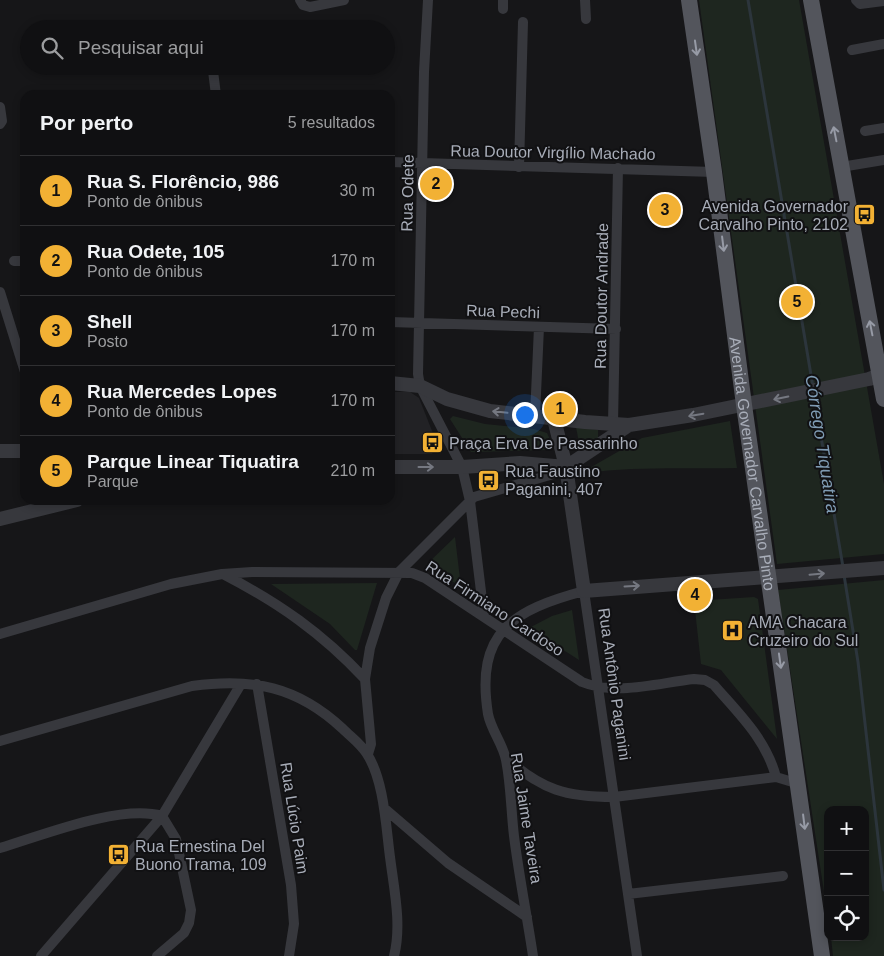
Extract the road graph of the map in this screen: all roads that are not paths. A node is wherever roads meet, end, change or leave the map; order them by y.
1 (300, 0) edge
2 (344, 0) edge
3 (428, 0) edge
4 (585, 0) edge
5 (689, 0) edge
6 (811, 0) edge
7 (856, 0) edge
8 (884, 1) edge
9 (586, 19) dead end
10 (522, 22) dead end
11 (884, 44) edge
12 (852, 50) dead end
13 (214, 75) edge
14 (215, 90) edge
15 (0, 107) edge
16 (0, 124) edge
17 (884, 128) edge
18 (865, 131) dead end
19 (884, 160) edge
20 (395, 162) edge
21 (422, 164) junction
22 (519, 167) junction
23 (618, 168) junction
24 (841, 168) junction
25 (714, 172) junction
26 (0, 292) edge
27 (395, 322) edge
28 (419, 323) junction
29 (539, 327) junction
30 (616, 329) junction
31 (20, 356) edge
32 (882, 375) edge
33 (395, 384) edge
34 (420, 386) junction
35 (884, 398) edge
36 (744, 405) junction
37 (534, 416) junction
38 (554, 419) junction
39 (613, 424) junction
40 (629, 425) junction
41 (0, 451) edge
42 (20, 451) edge
43 (395, 467) edge
44 (462, 467) junction
45 (566, 467) junction
46 (470, 501) junction
47 (56, 505) edge
48 (0, 519) edge
49 (884, 568) edge
50 (399, 572) junction
51 (222, 574) junction
52 (768, 578) junction
53 (584, 591) junction
54 (484, 616) junction
55 (502, 630) junction
56 (0, 634) edge
57 (366, 679) junction
58 (241, 684) junction
59 (257, 684) junction
60 (597, 688) junction
61 (0, 741) edge
62 (368, 754) junction
63 (506, 758) junction
64 (776, 777) junction
65 (799, 784) junction
66 (614, 796) junction
67 (384, 808) junction
68 (162, 816) junction
69 (0, 848) edge
70 (784, 876) dead end
71 (628, 894) junction
72 (527, 917) junction
73 (41, 956) edge
74 (157, 956) edge
75 (289, 956) edge
76 (394, 956) edge
77 (533, 956) edge
78 (637, 956) edge
79 (822, 956) edge

1 - 2 street
3 - 21 street, Rua Odete
4 - 9 street
5 -> 25 main road, Avenida Governador Carvalho Pinto
24 -> 6 main road
7 - 8 street
10 - 22 street
11 - 12 street
13 - 14 street
15 - 16 street
17 - 18 street
19 - 24 street
20 - 21 street, Rua Doutor Virgílio Machado
21 - 22 street, Rua Doutor Virgílio Machado
21 - 28 street, Rua Odete
22 - 23 street, Rua Doutor Virgílio Machado
23 - 25 street, Rua Doutor Virgílio Machado
23 - 30 street, Rua Doutor Andrade
32 -> 24 main road
25 -> 36 main road, Avenida Governador Carvalho Pinto
26 - 31 street
27 - 28 street, Rua Pechi
28 - 29 street, Rua Pechi
28 - 34 street, Rua Odete
29 - 30 street, Rua Pechi
29 - 37 street
30 - 39 street, Rua Doutor Andrade
32 - 35 main road
32 -> 36 street
33 - 34 street
37 -> 34 street
34 - 44 street
36 -> 40 street
36 - 52 main road, Avenida Governador Carvalho Pinto
37 - 38 street
38 - 39 street
38 - 45 street, Rua Antônio Paganini
39 - 40 street
40 - 45 street
41 - 42 street
43 -> 44 street
44 - 45 street
44 - 46 street
45 - 46 street
45 - 53 street, Rua Antônio Paganini
46 - 50 street
46 - 54 street
47 - 48 street
52 -> 49 street
50 - 51 street, Rua Firmiano Cardoso
50 - 54 street, Rua Firmiano Cardoso
50 - 57 street
51 - 56 street, Rua Firmiano Cardoso
51 - 57 street
53 -> 52 street
52 -> 65 main road, Avenida Governador Carvalho Pinto
53 - 55 street
53 - 60 street, Rua Antônio Paganini
54 - 55 street, Rua Firmiano Cardoso
55 - 60 street, Rua Firmiano Cardoso
55 - 63 street, Rua Jaime Taveira
57 - 62 street
58 - 59 street
58 - 61 street
58 - 68 street
59 - 62 street
59 - 75 street, Rua Lúcio Paim
60 - 64 street, Rua Firmiano Cardoso
60 - 66 street, Rua Antônio Paganini
62 - 67 street
63 - 66 street
63 - 72 street, Rua Jaime Taveira
64 - 65 street
64 - 66 street
65 -> 79 main road, Avenida Governador Carvalho Pinto
66 - 71 street, Rua Antônio Paganini
67 - 72 street
67 - 76 street
68 - 69 street
68 - 73 street
68 - 74 street
70 - 71 street
71 - 78 street, Rua Antônio Paganini
72 - 77 street, Rua Jaime Taveira

